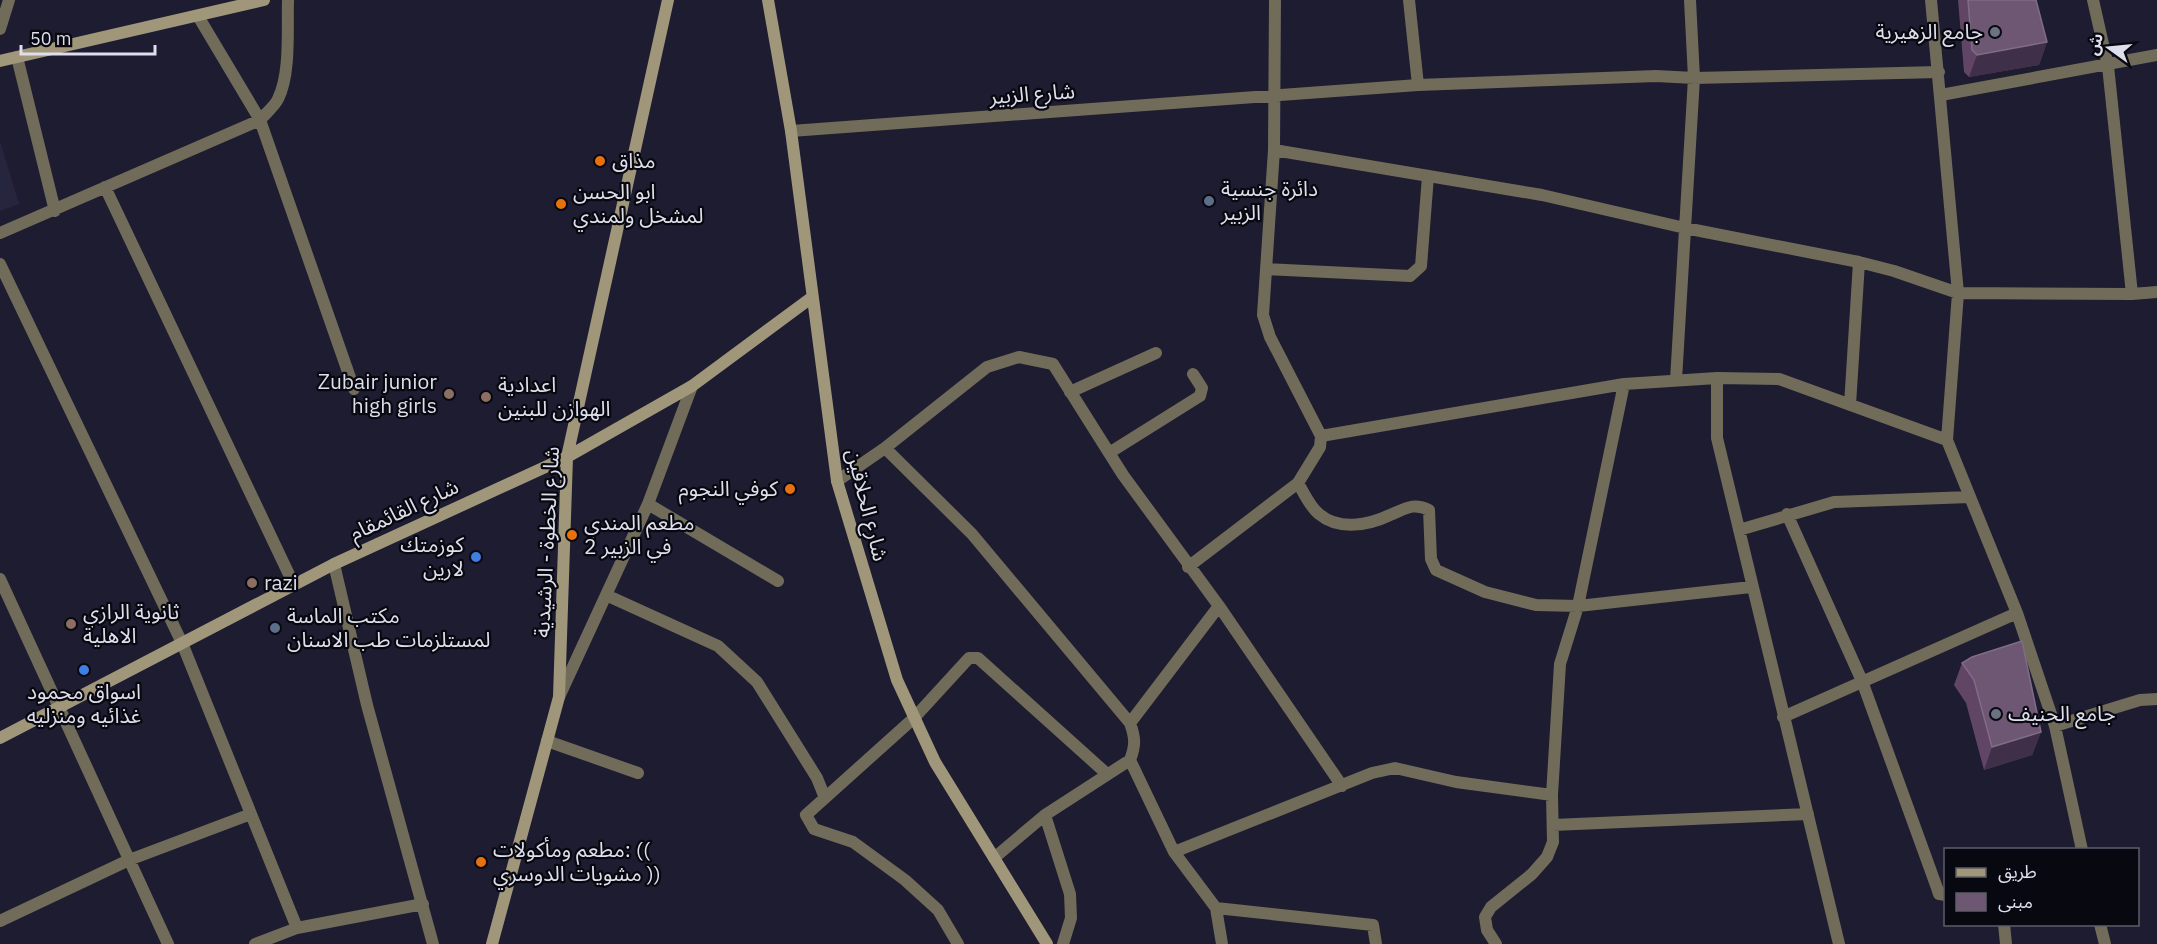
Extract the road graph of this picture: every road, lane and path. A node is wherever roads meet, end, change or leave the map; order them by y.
1 (9, 0) edge
2 (264, 0) edge
3 (288, 0) edge
4 (668, 0) edge
5 (768, 0) edge
6 (1275, 0) edge
7 (1409, 0) edge
8 (1690, 0) edge
9 (1931, 0) edge
10 (2093, 0) edge
11 (198, 16) junction
12 (0, 29) edge
13 (2157, 55) edge
14 (17, 57) junction
15 (0, 61) edge
16 (2108, 66) junction
17 (1939, 72) junction
18 (1694, 78) junction
19 (1418, 85) junction
20 (1941, 95) junction
21 (1275, 96) junction
22 (260, 120) junction
23 (791, 131) junction
24 (1274, 150) junction
25 (1428, 176) junction
26 (105, 187) junction
27 (55, 211) junction
28 (1685, 228) junction
29 (0, 233) edge
30 (1859, 262) junction
31 (0, 264) edge
32 (1266, 269) junction
33 (2157, 292) edge
34 (1958, 293) junction
35 (2132, 294) junction
36 (811, 298) junction
37 (1156, 353) dead end
38 (1193, 374) dead end
39 (1717, 378) junction
40 (1676, 380) junction
41 (1624, 384) junction
42 (693, 386) junction
43 (354, 389) dead end
44 (1070, 392) junction
45 (1850, 405) junction
46 (1320, 436) junction
47 (1947, 440) junction
48 (885, 448) junction
49 (1109, 453) junction
50 (567, 457) junction
51 (837, 481) junction
52 (1298, 483) junction
53 (1970, 497) junction
54 (648, 504) junction
55 (1787, 514) junction
56 (1739, 530) junction
57 (334, 564) junction
58 (1188, 567) junction
59 (0, 579) edge
60 (778, 581) dead end
61 (294, 585) junction
62 (1751, 587) junction
63 (606, 596) junction
64 (1219, 606) junction
65 (1578, 606) junction
66 (2018, 613) junction
67 (182, 643) junction
68 (1862, 681) junction
69 (559, 697) junction
70 (2157, 699) edge
71 (59, 708) junction
72 (1783, 717) junction
73 (914, 718) junction
74 (1130, 723) junction
75 (2055, 726) junction
76 (0, 738) edge
77 (547, 741) junction
78 (1130, 760) junction
79 (638, 773) dead end
80 (1107, 774) junction
81 (1342, 786) junction
82 (1552, 795) junction
83 (825, 798) junction
84 (251, 814) junction
85 (1808, 814) junction
86 (1045, 815) junction
87 (1553, 825) junction
88 (2082, 848) edge
89 (1174, 852) junction
90 (994, 858) junction
91 (129, 860) junction
92 (1944, 895) edge
93 (423, 904) junction
94 (1216, 908) junction
95 (0, 921) edge
96 (2004, 926) edge
97 (2100, 926) edge
98 (297, 928) junction
99 (168, 944) edge
100 (255, 944) edge
101 (433, 944) edge
102 (492, 944) edge
103 (958, 944) edge
104 (1047, 944) edge
105 (1063, 944) edge
106 (1222, 944) edge
107 (1376, 944) edge
108 (1496, 944) edge
109 (1839, 944) edge
110 (2006, 944) edge
111 (2105, 944) edge

1 - 12 street
2 - 11 main road
3 - 22 street
4 - 50 main road, شارع الخطوة - الرشيدية
5 - 23 main road, شارع الحلاقين
6 - 21 street
7 - 19 street
8 - 18 street
9 - 17 street
10 - 16 street
11 - 14 main road
11 - 22 street
13 - 16 street
14 - 15 main road
14 - 27 street
16 - 20 street
16 - 35 street
17 - 18 street, شارع الزبير
17 - 20 street
18 - 19 street, شارع الزبير
18 - 28 street
19 - 21 street, شارع الزبير
20 - 34 street
21 - 23 street, شارع الزبير
21 - 24 street
22 - 26 street
22 - 43 street
23 - 36 main road, شارع الحلاقين
24 - 25 street
24 - 32 street
25 - 28 street
25 - 32 street
26 - 27 street
26 - 61 street
27 - 29 street
28 - 30 street
28 - 40 street
30 - 34 street
30 - 45 street
31 - 67 street
32 - 46 street
33 - 35 street
34 - 35 street
34 - 47 street
36 - 42 main road, شارع القائمقام
36 - 51 main road, شارع الحلاقين
37 - 44 street
38 - 49 street
39 - 40 street
39 - 45 street
39 - 56 street
40 - 41 street
41 - 46 street
41 - 65 street
42 - 50 main road, شارع القائمقام
42 - 54 street
44 - 48 street
44 - 49 street
45 - 47 street
46 - 52 street
47 - 53 street
48 - 51 street
48 - 74 street
49 - 58 street
50 - 57 main road, شارع القائمقام
50 - 69 main road, شارع الخطوة - الرشيدية
51 - 73 main road, شارع الحلاقين
52 - 58 street
52 - 65 street
53 - 55 street
53 - 66 street
54 - 60 street
54 - 63 street
55 - 56 street
55 - 68 street
56 - 62 street
57 - 61 main road, شارع القائمقام
57 - 93 street
58 - 64 street
59 - 71 street
61 - 67 main road, شارع القائمقام
62 - 65 street
62 - 72 street
63 - 69 street
63 - 83 street
64 - 74 street
64 - 81 street
65 - 82 street
66 - 68 street
66 - 75 street
67 - 71 main road, شارع القائمقام
67 - 84 street
68 - 72 street
68 - 92 street
69 - 77 main road, شارع الخطوة - الرشيدية
70 - 75 street
71 - 76 main road, شارع القائمقام
71 - 91 street
72 - 85 street
73 - 80 street
73 - 83 street
73 - 90 main road, شارع الحلاقين
74 - 78 street
75 - 88 street
77 - 79 street
77 - 102 main road, شارع الخطوة - الرشيدية
78 - 80 street
78 - 89 street
80 - 86 street
81 - 82 street
81 - 89 street
82 - 87 street
83 - 103 street
84 - 91 street
84 - 98 street
85 - 87 street
85 - 109 street
86 - 90 street
86 - 105 street
87 - 108 street
89 - 94 street
90 - 104 main road, شارع الحلاقين
91 - 95 street
91 - 99 street
93 - 98 street
93 - 101 street
94 - 106 street
94 - 107 street
96 - 110 street
97 - 111 street
98 - 100 street

